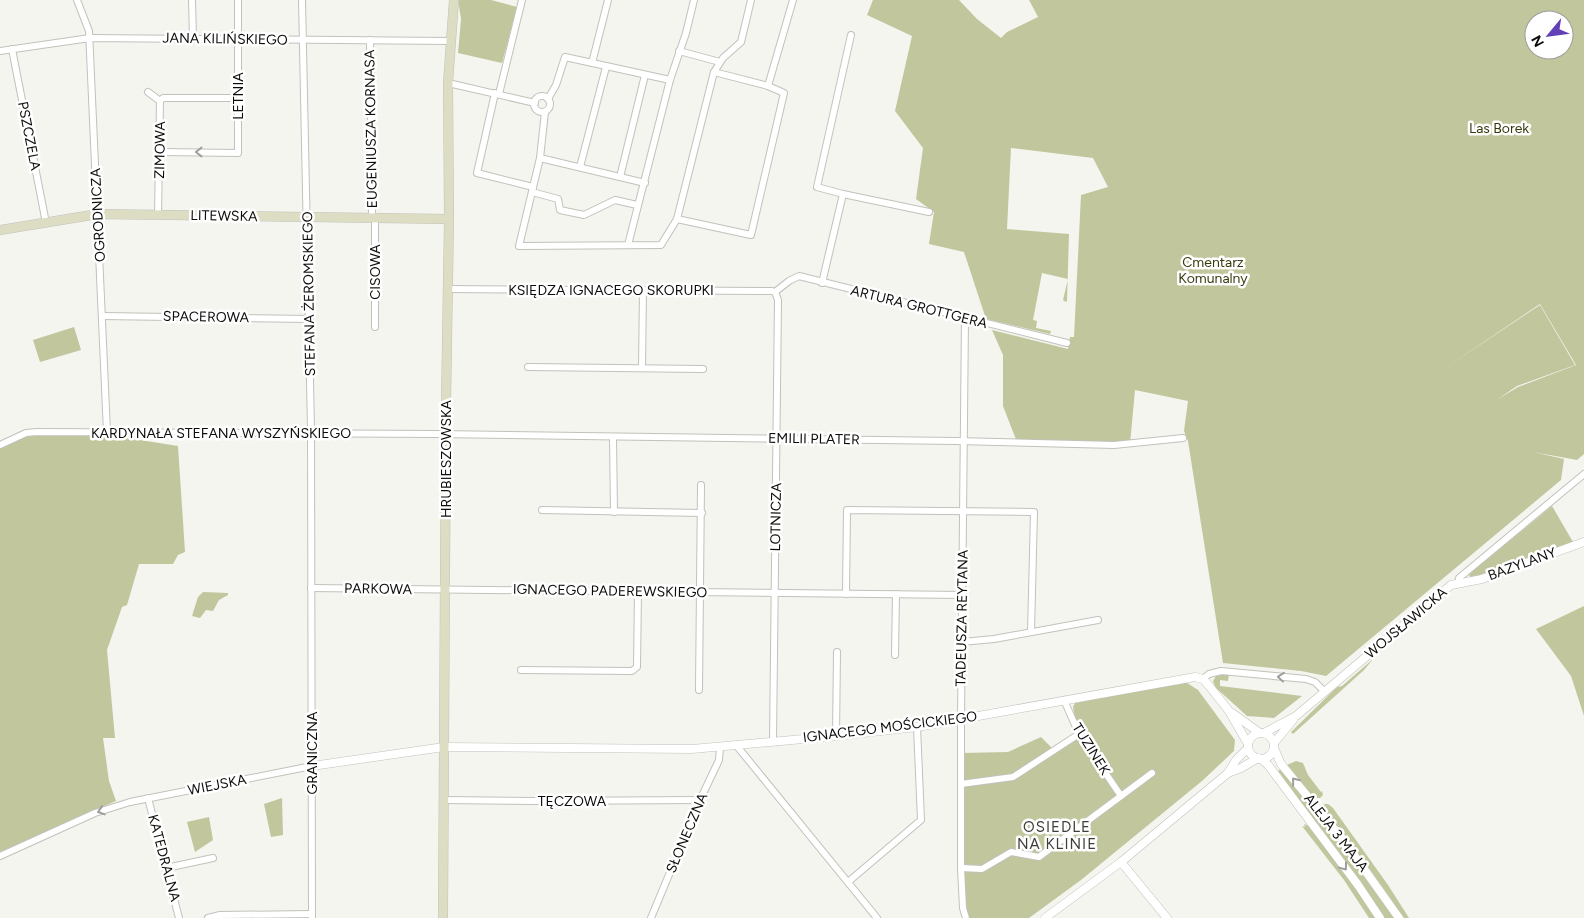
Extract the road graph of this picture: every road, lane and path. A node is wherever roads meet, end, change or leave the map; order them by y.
1 (77, 0) edge
2 (192, 0) edge
3 (238, 0) edge
4 (302, 0) edge
5 (454, 0) edge
6 (522, 0) edge
7 (608, 0) edge
8 (694, 0) edge
9 (751, 0) edge
10 (794, 0) edge
11 (852, 35) dead end
12 (90, 38) junction
13 (192, 38) junction
14 (238, 39) junction
15 (302, 40) junction
16 (370, 40) junction
17 (450, 41) junction
18 (12, 49) junction
19 (0, 51) edge
20 (679, 51) junction
21 (720, 62) junction
22 (592, 64) junction
23 (606, 66) junction
24 (714, 72) junction
25 (645, 75) junction
26 (670, 80) junction
27 (448, 83) junction
28 (768, 86) junction
29 (148, 92) dead end
30 (497, 94) junction
31 (238, 98) junction
32 (548, 99) junction
33 (160, 101) junction
34 (535, 103) junction
35 (546, 112) junction
36 (161, 152) junction
37 (540, 158) junction
38 (580, 168) junction
39 (620, 177) junction
40 (645, 183) junction
41 (532, 190) junction
42 (843, 194) junction
43 (637, 205) junction
44 (928, 212) dead end
45 (98, 214) junction
46 (158, 215) junction
47 (307, 216) junction
48 (373, 217) junction
49 (449, 219) junction
50 (677, 219) junction
51 (46, 222) junction
52 (0, 230) edge
53 (628, 245) junction
54 (822, 283) junction
55 (447, 289) junction
56 (643, 290) junction
57 (775, 292) junction
58 (102, 316) junction
59 (310, 318) junction
60 (965, 318) junction
61 (375, 326) dead end
62 (1067, 343) dead end
63 (528, 367) dead end
64 (642, 368) junction
65 (703, 369) dead end
66 (107, 432) junction
67 (311, 434) junction
68 (446, 435) junction
69 (613, 437) junction
70 (1183, 438) dead end
71 (777, 439) junction
72 (964, 441) junction
73 (0, 445) edge
74 (1584, 474) edge
75 (701, 485) dead end
76 (542, 510) dead end
77 (963, 510) junction
78 (614, 512) junction
79 (702, 513) junction
80 (1584, 542) edge
81 (1458, 583) junction
82 (311, 588) junction
83 (445, 590) junction
84 (638, 591) junction
85 (701, 592) junction
86 (775, 593) junction
87 (846, 594) junction
88 (896, 594) junction
89 (963, 595) junction
90 (1098, 620) dead end
91 (1031, 632) junction
92 (962, 642) junction
93 (837, 652) dead end
94 (895, 655) dead end
95 (521, 670) dead end
96 (1203, 679) junction
97 (699, 690) dead end
98 (1325, 692) junction
99 (1064, 700) junction
100 (1229, 710) junction
101 (1296, 716) junction
102 (961, 719) junction
103 (917, 727) junction
104 (1262, 733) junction
105 (1078, 734) junction
106 (836, 736) junction
107 (773, 742) junction
108 (736, 745) junction
109 (1274, 745) junction
110 (1248, 746) junction
111 (444, 747) junction
112 (720, 747) junction
113 (1259, 758) junction
114 (312, 766) junction
115 (1152, 773) dead end
116 (1228, 773) junction
117 (961, 784) junction
118 (1121, 796) junction
119 (148, 798) junction
120 (444, 800) junction
121 (700, 800) junction
122 (0, 856) edge
123 (213, 858) dead end
124 (1121, 862) junction
125 (166, 868) junction
126 (961, 868) junction
127 (848, 882) junction
128 (312, 916) edge
129 (179, 918) edge
130 (208, 918) edge
131 (443, 918) edge
132 (651, 918) edge
133 (877, 918) edge
134 (966, 918) edge
135 (1045, 918) edge
136 (1167, 918) edge
137 (1380, 918) edge
138 (1399, 918) edge

1 - 12 street, OGRODNICZA
2 - 13 street
3 - 14 street, LETNIA
4 - 15 street, STEFANA ŻEROMSKIEGO
5 - 17 main road, HRUBIESZOWSKA
6 - 30 street
7 - 22 street
8 - 20 street
9 - 21 street
10 - 28 street
11 - 42 street
12 - 13 street, JANA KILIŃSKIEGO
12 - 18 street, JANA KILIŃSKIEGO
12 - 45 street, OGRODNICZA
13 - 14 street, JANA KILIŃSKIEGO
14 - 15 street, JANA KILIŃSKIEGO
14 - 31 street, LETNIA
15 - 16 street, JANA KILIŃSKIEGO
15 - 47 street, STEFANA ŻEROMSKIEGO
16 - 17 street, JANA KILIŃSKIEGO
16 - 48 street, EUGENIUSZA KORNASA
17 - 27 main road, HRUBIESZOWSKA
18 - 19 street, JANA KILIŃSKIEGO
18 - 51 street, PSZCZELA
20 - 21 street
20 - 26 street
21 - 24 street
22 - 23 street
22 - 32 street
23 - 25 street
23 - 38 street
24 - 28 street
24 - 50 street
25 - 26 street
25 - 39 street
26 - 40 street
27 - 30 street
27 - 49 main road, HRUBIESZOWSKA
28 - 50 street
29 - 33 street, ZIMOWA
30 - 34 street
30 - 41 street
31 - 33 street
31 -> 36 street, LETNIA
32 - 34 street
32 - 35 street
33 - 36 street, ZIMOWA
34 - 35 street
35 - 37 street
36 - 46 street, ZIMOWA
37 - 38 street
37 - 41 street
38 - 39 street
39 - 40 street
40 - 43 street
41 - 43 street
41 - 53 street
42 - 44 street
42 - 54 street
43 - 53 street
45 - 46 main road, LITEWSKA
45 - 51 main road, LITEWSKA
45 - 58 street, OGRODNICZA
46 - 47 main road, LITEWSKA
47 - 48 main road, LITEWSKA
47 - 59 street, STEFANA ŻEROMSKIEGO
48 - 49 main road, LITEWSKA
48 - 61 street, CISOWA
49 - 55 main road, HRUBIESZOWSKA
50 - 53 street
51 - 52 main road, LITEWSKA
54 - 57 street, ARTURA GROTTGERA
54 - 60 street, ARTURA GROTTGERA
55 - 56 street, KSIĘDZA IGNACEGO SKORUPKI
55 - 68 main road, HRUBIESZOWSKA
56 - 57 street, KSIĘDZA IGNACEGO SKORUPKI
56 - 64 street
57 - 71 street, LOTNICZA
58 - 59 street, SPACEROWA
58 - 66 street, OGRODNICZA
59 - 67 street, STEFANA ŻEROMSKIEGO
60 - 62 street, ARTURA GROTTGERA
60 - 72 street, TADEUSZA REYTANA
63 - 64 street
64 - 65 street
66 - 67 street, KARDYNAŁA STEFANA WYSZYŃSKIEGO
66 - 73 street, KARDYNAŁA STEFANA WYSZYŃSKIEGO
67 - 68 street, KARDYNAŁA STEFANA WYSZYŃSKIEGO
67 - 82 street, STEFANA ŻEROMSKIEGO
68 - 69 street, EMILII PLATER
68 - 83 main road, HRUBIESZOWSKA
69 - 71 street, EMILII PLATER
69 - 78 street
70 - 72 street, EMILII PLATER
71 - 72 street, EMILII PLATER
71 - 86 street, LOTNICZA
72 - 77 street, TADEUSZA REYTANA
74 - 81 street, WOJSŁAWICKA
75 - 79 street
76 - 78 street
77 - 87 street
77 - 89 street, TADEUSZA REYTANA
77 - 91 street
78 - 79 street
79 - 85 street
80 - 81 street, BAZYLANY
81 - 98 street, WOJSŁAWICKA
82 - 83 street, PARKOWA
82 - 114 street, GRANICZNA
83 - 84 street, IGNACEGO PADEREWSKIEGO
83 - 111 main road, HRUBIESZOWSKA
84 - 85 street, IGNACEGO PADEREWSKIEGO
84 - 95 street
85 - 86 street, IGNACEGO PADEREWSKIEGO
85 - 97 street
86 - 87 street, IGNACEGO PADEREWSKIEGO
86 - 107 street, LOTNICZA
87 - 88 street, IGNACEGO PADEREWSKIEGO
88 - 89 street, IGNACEGO PADEREWSKIEGO
88 - 94 street
89 - 92 street, TADEUSZA REYTANA
90 - 91 street
91 - 92 street
92 - 102 street, TADEUSZA REYTANA
93 - 106 street
98 -> 96 street, IGNACEGO MOŚCICKIEGO
96 - 99 street, IGNACEGO MOŚCICKIEGO
96 - 100 street
98 - 101 street, WOJSŁAWICKA
99 - 102 street, IGNACEGO MOŚCICKIEGO
99 - 105 street, TUZINEK
100 - 104 street
100 - 110 street
101 - 104 street, WOJSŁAWICKA
101 - 109 street, WOJSŁAWICKA
102 - 103 street, IGNACEGO MOŚCICKIEGO
102 - 117 street, TADEUSZA REYTANA
103 - 106 street, IGNACEGO MOŚCICKIEGO
103 - 127 street
104 - 109 street
104 - 110 street
105 - 117 street
105 - 118 street, TUZINEK
106 - 107 street, IGNACEGO MOŚCICKIEGO
107 - 108 street, IGNACEGO MOŚCICKIEGO
108 - 112 street, IGNACEGO MOŚCICKIEGO
108 - 127 street
109 - 113 street
138 -> 109 street, ALEJA 3 MAJA
110 - 113 street
110 - 116 street
111 - 112 street, IGNACEGO MOŚCICKIEGO
111 - 114 street, WIEJSKA
111 - 120 main road, HRUBIESZOWSKA
112 - 121 street, SŁONECZNA
113 - 116 street
113 -> 137 street, ALEJA 3 MAJA
114 - 119 street, WIEJSKA
114 - 128 street, GRANICZNA
115 - 118 street
116 - 124 street
117 - 126 street, TADEUSZA REYTANA
118 - 126 street
119 -> 122 street, WIEJSKA
119 - 125 street, KATEDRALNA
120 - 121 street, TĘCZOWA
120 - 131 main road, HRUBIESZOWSKA
121 - 132 street, SŁONECZNA
123 - 125 street
124 - 135 street
124 - 136 street
125 - 129 street, KATEDRALNA
126 - 134 street, TADEUSZA REYTANA
127 - 133 street
128 - 130 street

